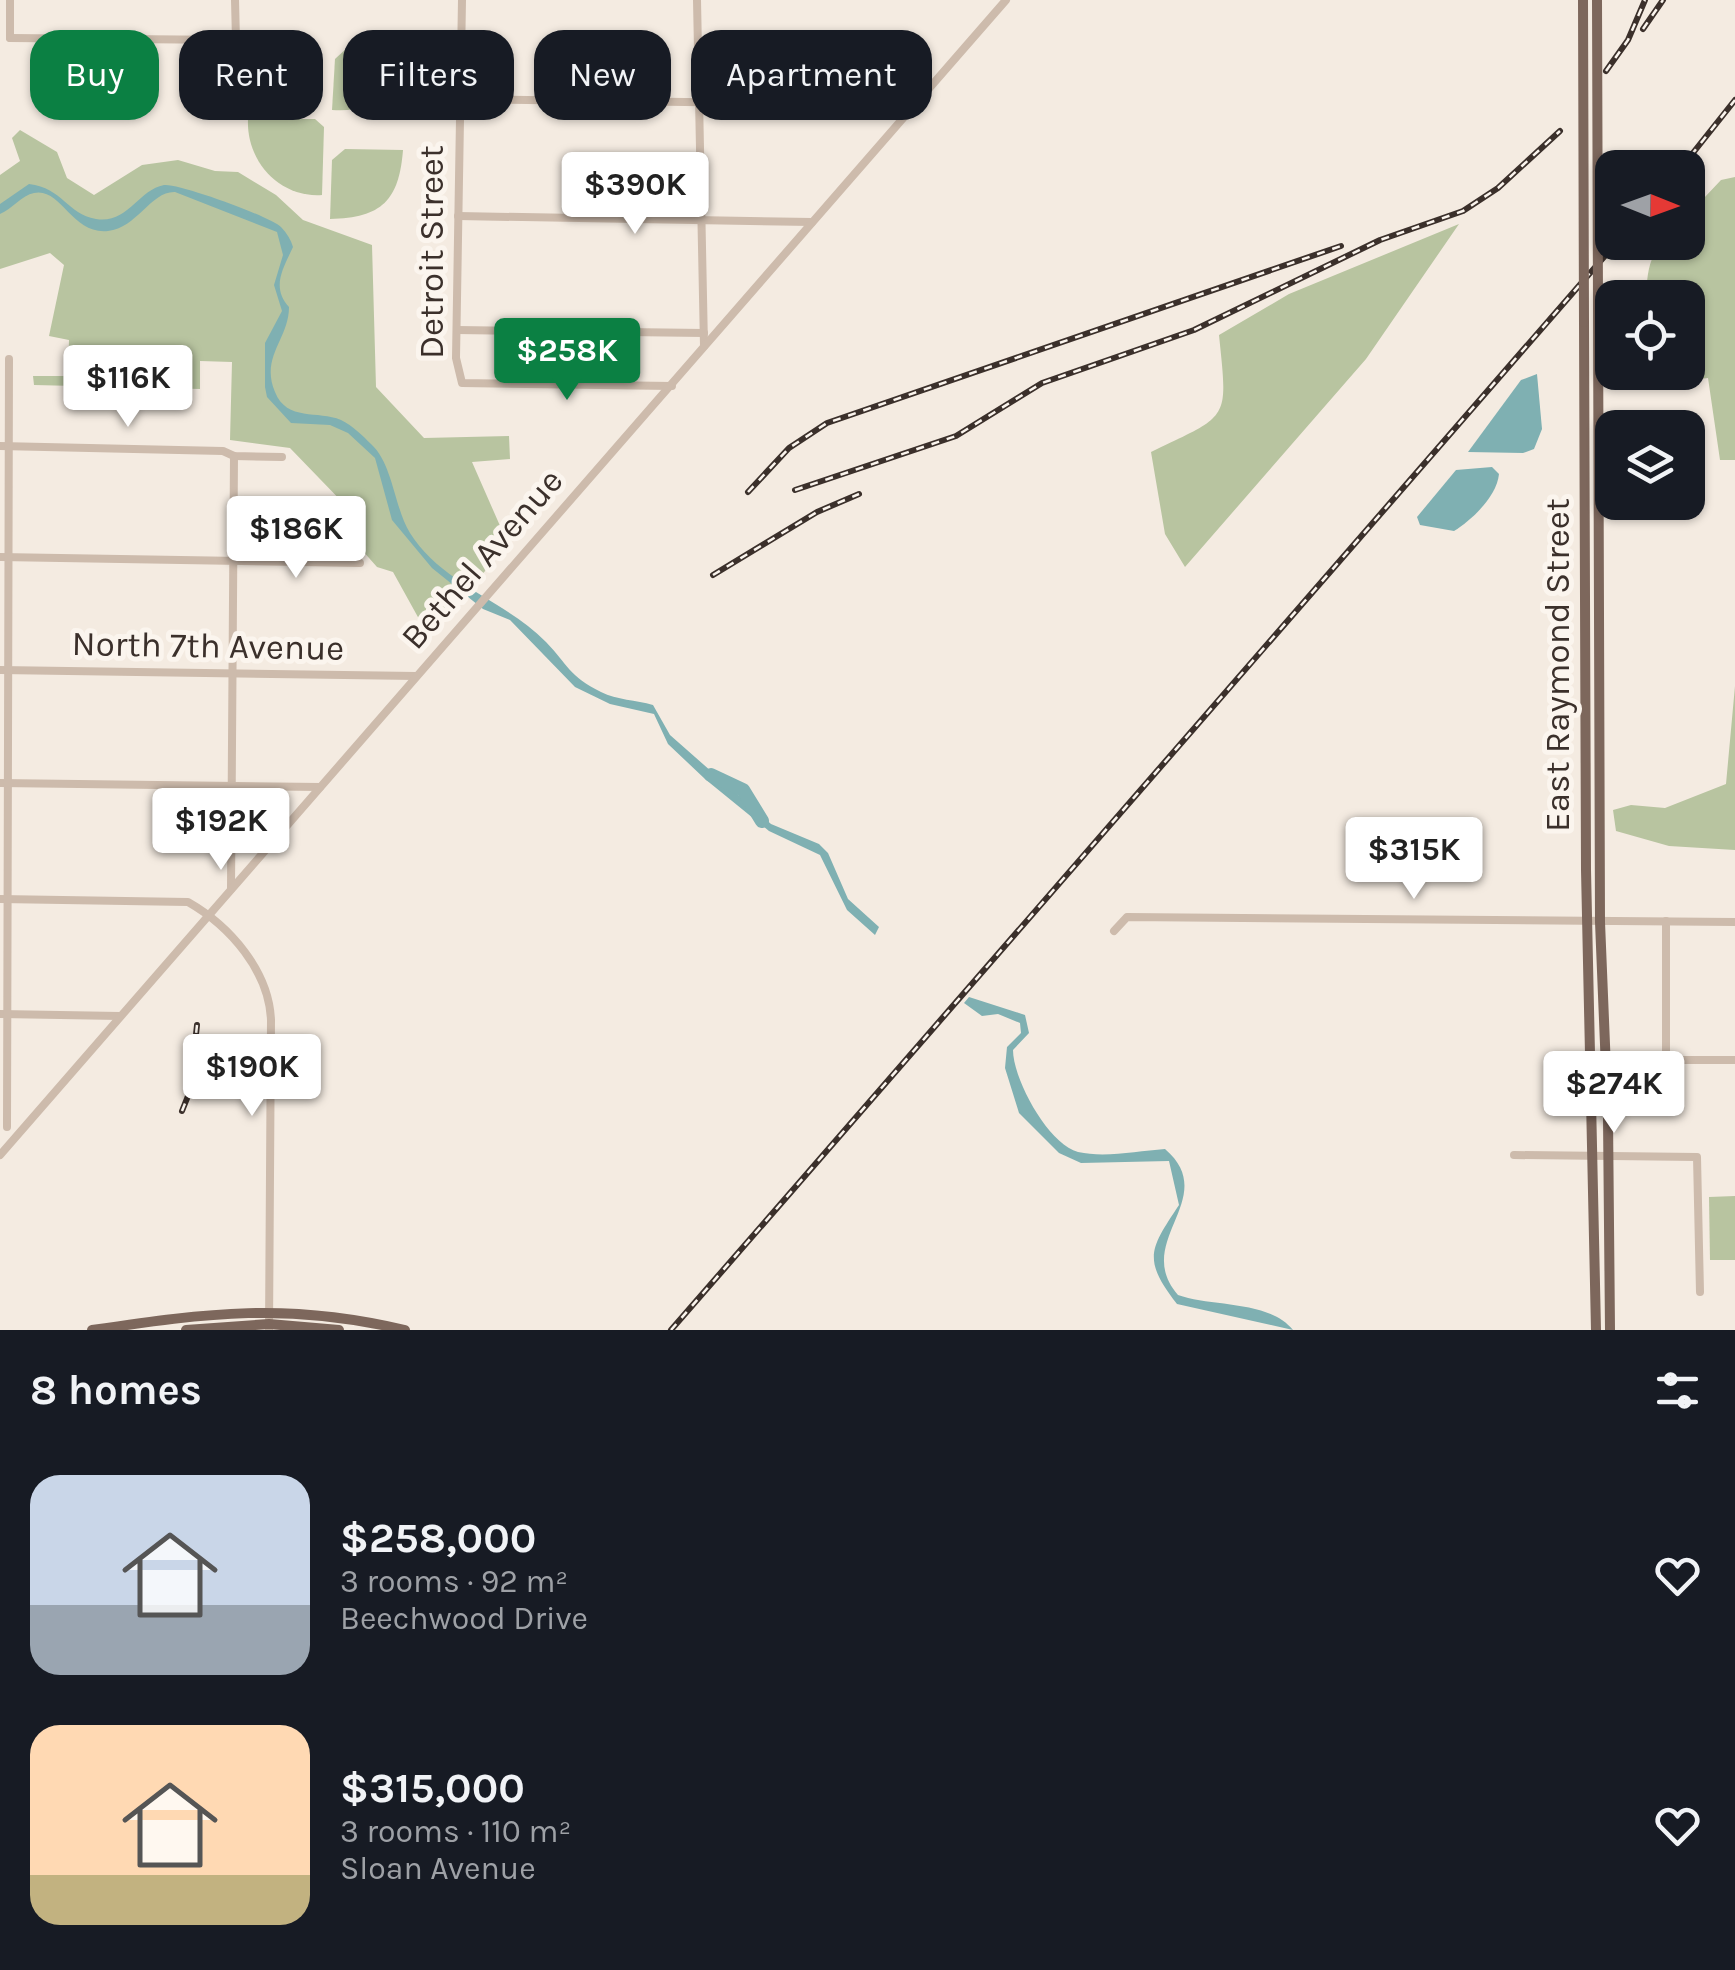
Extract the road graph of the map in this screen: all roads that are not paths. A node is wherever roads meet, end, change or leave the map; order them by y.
1 (10, 0) edge
2 (235, 0) edge
3 (462, 0) edge
4 (697, 0) edge
5 (1006, 0) edge
6 (1583, 0) edge
7 (1597, 0) edge
8 (461, 30) edge
9 (698, 30) edge
10 (10, 38) junction
11 (0, 46) edge
12 (932, 85) edge
13 (514, 100) edge
14 (691, 102) edge
15 (459, 120) edge
16 (702, 120) edge
17 (902, 120) edge
18 (458, 216) junction
19 (702, 219) junction
20 (812, 222) junction
21 (458, 330) junction
22 (704, 332) junction
23 (704, 346) junction
24 (9, 359) dead end
25 (672, 386) junction
26 (4, 446) edge
27 (234, 456) junction
28 (282, 458) dead end
29 (4, 558) edge
30 (233, 561) junction
31 (360, 563) dead end
32 (1599, 599) junction
33 (1585, 600) junction
34 (4, 670) edge
35 (234, 673) junction
36 (416, 676) junction
37 (4, 783) edge
38 (232, 786) junction
39 (320, 787) junction
40 (231, 889) junction
41 (3, 899) edge
42 (208, 916) junction
43 (1600, 922) junction
44 (1666, 922) junction
45 (1735, 922) edge
46 (1586, 923) junction
47 (1114, 930) dead end
48 (3, 1014) edge
49 (121, 1016) junction
50 (1666, 1060) junction
51 (1735, 1060) edge
52 (1666, 1106) dead end
53 (4, 1127) edge
54 (17, 1135) junction
55 (0, 1154) edge
56 (1514, 1155) dead end
57 (1595, 1155) junction
58 (1609, 1155) junction
59 (1700, 1292) dead end
60 (269, 1310) junction
61 (269, 1327) edge
62 (92, 1330) edge
63 (186, 1330) edge
64 (339, 1330) edge
65 (405, 1330) edge
66 (1596, 1330) edge
67 (1610, 1330) edge

1 - 10 street
2 - 10 street
3 - 8 street, Detroit Street
4 - 9 street
5 - 12 street, Bethel Avenue
6 - 33 main road, East Raymond Street, bridge
7 - 32 main road, East Raymond Street, bridge
10 - 11 street
13 - 14 street
15 - 18 street, Detroit Street
16 - 19 street
17 - 20 street, Bethel Avenue
18 - 19 street
18 - 21 street, Detroit Street
19 - 20 street
19 - 22 street
20 - 23 street, Bethel Avenue
21 - 22 street
21 - 25 street, Detroit Street
22 - 23 street
23 - 25 street, Bethel Avenue
24 - 26 street
25 - 36 street, Bethel Avenue
26 - 27 street
26 - 29 street
27 - 28 street
27 - 30 street
29 - 30 street
29 - 34 street
30 - 31 street
30 - 35 street
32 - 33 main road
32 - 43 main road, East Raymond Street
33 - 46 main road, East Raymond Street
34 - 35 street, North 7th Avenue
34 - 37 street
35 - 36 street, North 7th Avenue
35 - 38 street
36 - 39 street, Bethel Avenue
37 - 38 street
37 - 41 street
38 - 39 street
38 - 40 street
39 - 40 street, Bethel Avenue
40 - 42 street, Bethel Avenue
41 - 42 street
41 - 48 street
42 - 49 street, Bethel Avenue
42 - 60 street
43 - 44 street
43 - 46 street
43 - 58 main road, East Raymond Street
44 - 45 street
44 - 50 street
46 - 47 street
46 - 57 main road, East Raymond Street
48 - 49 street
48 - 53 street
49 - 54 street, Bethel Avenue
50 - 51 street
50 - 52 street
53 - 54 street
54 - 55 street, Bethel Avenue
56 - 57 street
57 - 58 street
57 - 66 main road, East Raymond Street
58 - 59 street
58 - 67 main road, East Raymond Street
60 - 61 street
60 - 62 main road
60 - 65 main road
61 - 63 main road
61 - 64 main road

